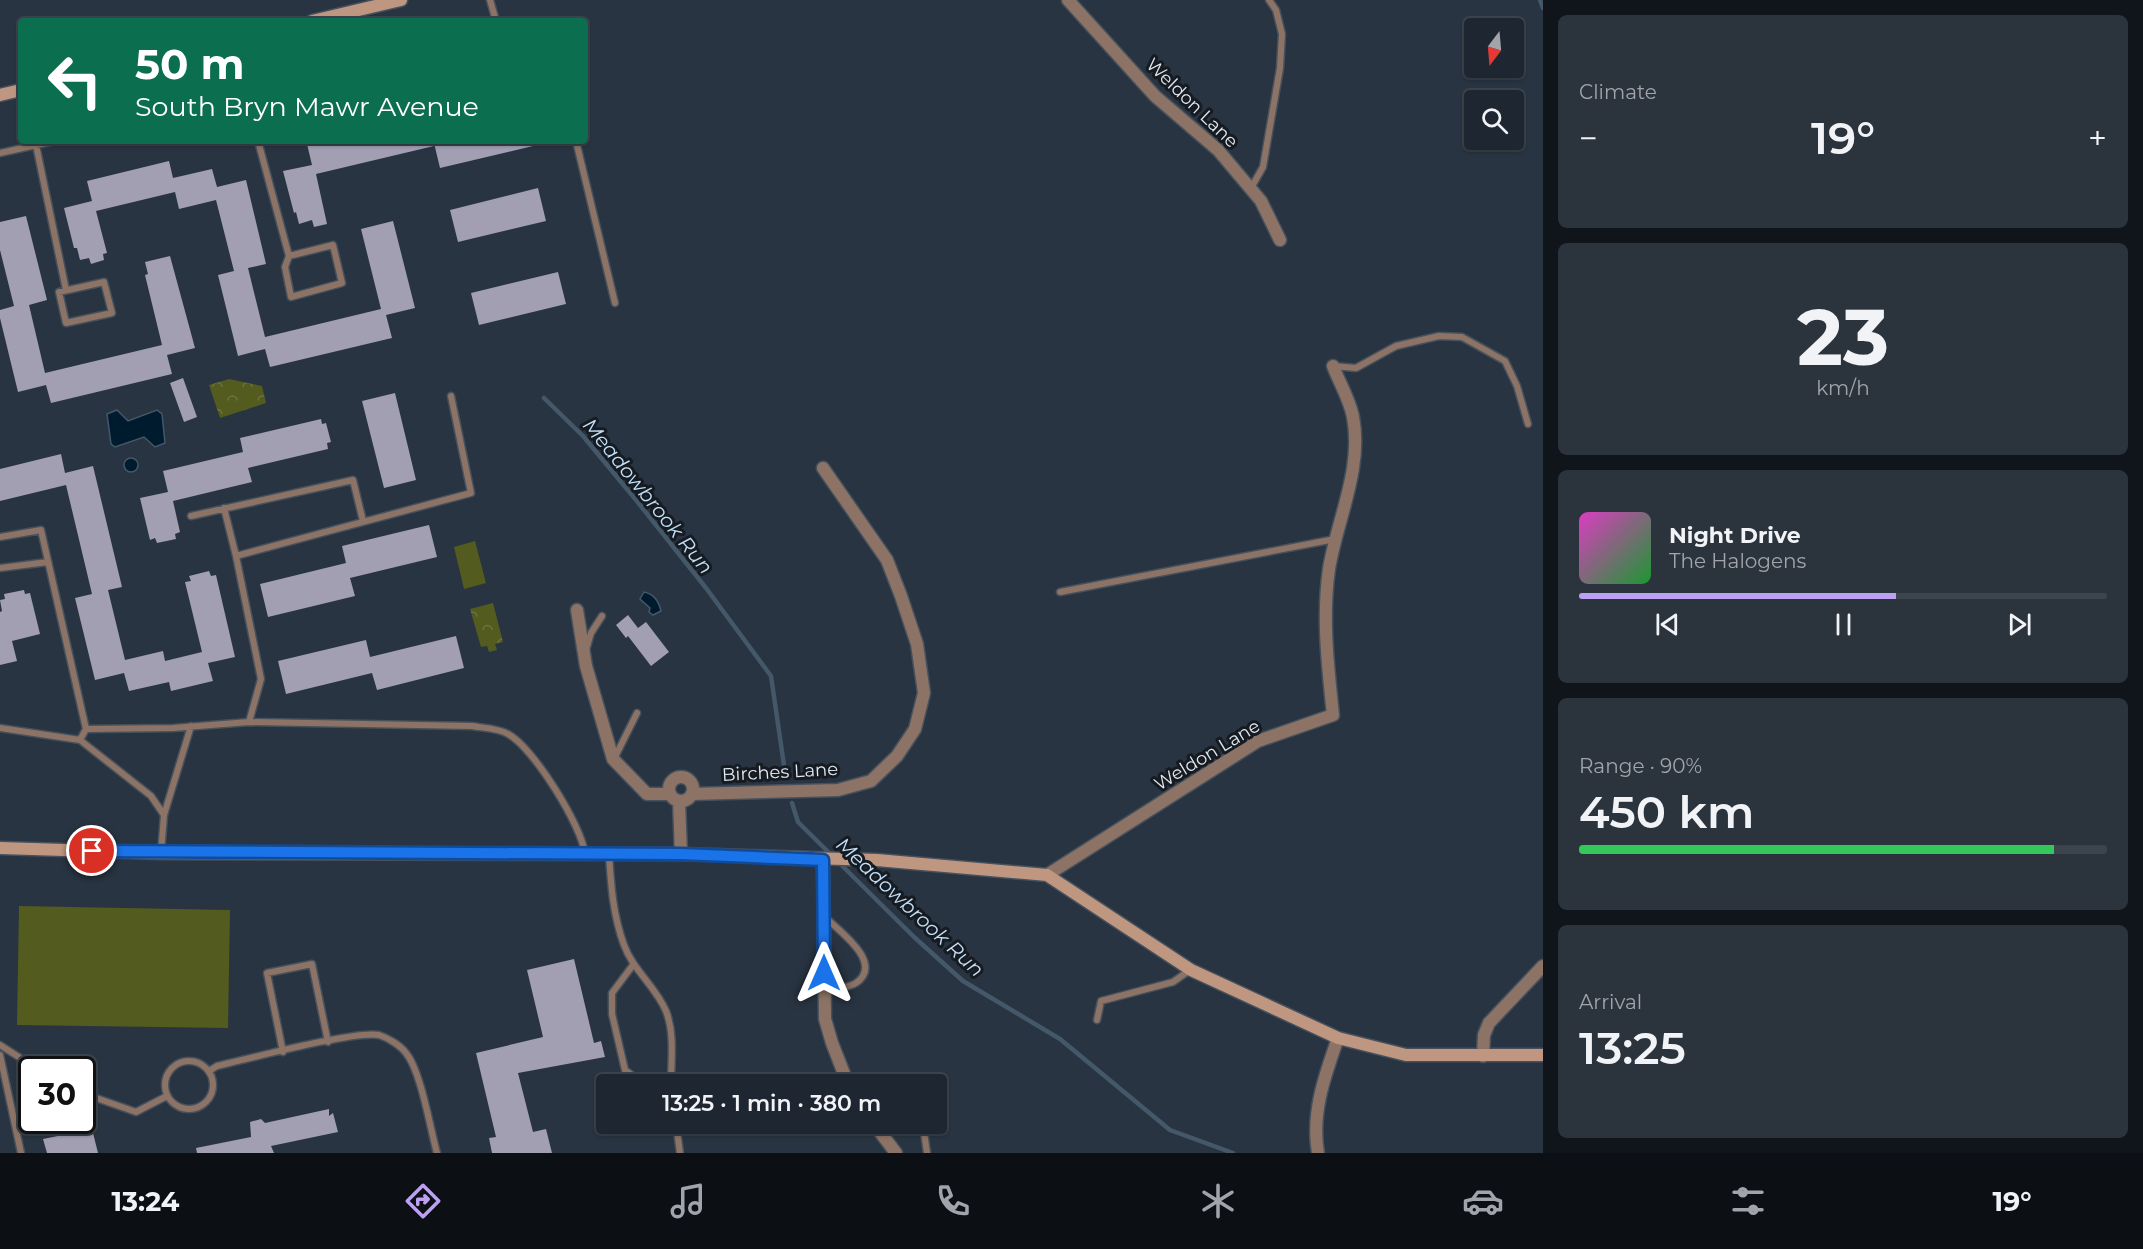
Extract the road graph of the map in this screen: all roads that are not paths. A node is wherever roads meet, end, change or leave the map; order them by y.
1 (401, 0) edge
2 (490, 0) edge
3 (1068, 0) edge
4 (1269, 0) edge
5 (325, 18) edge
6 (495, 18) edge
7 (18, 91) edge
8 (0, 94) edge
9 (40, 144) edge
10 (259, 144) edge
11 (577, 144) edge
12 (36, 145) junction
13 (0, 153) edge
14 (1251, 189) junction
15 (1280, 240) dead end
16 (289, 256) junction
17 (66, 290) junction
18 (615, 303) dead end
19 (1333, 366) joint
20 (451, 396) dead end
21 (1528, 423) dead end
22 (823, 468) dead end
23 (224, 508) junction
24 (191, 516) dead end
25 (363, 521) junction
26 (0, 537) edge
27 (1335, 539) junction
28 (236, 556) junction
29 (48, 562) junction
30 (0, 568) edge
31 (1060, 592) dead end
32 (577, 610) dead end
33 (603, 616) dead end
34 (584, 656) junction
35 (638, 713) dead end
36 (249, 722) junction
37 (191, 726) junction
38 (0, 728) edge
39 (86, 729) junction
40 (80, 740) junction
41 (613, 759) junction
42 (692, 794) junction
43 (674, 798) junction
44 (164, 815) junction
45 (0, 848) edge
46 (161, 853) junction
47 (586, 854) junction
48 (609, 854) junction
49 (681, 854) junction
50 (827, 860) junction
51 (1047, 875) junction
52 (824, 916) junction
53 (633, 964) junction
54 (1543, 966) edge
55 (1191, 970) junction
56 (824, 992) junction
57 (1097, 1020) dead end
58 (1338, 1038) junction
59 (328, 1042) junction
60 (0, 1045) edge
61 (283, 1052) junction
62 (0, 1055) edge
63 (1543, 1055) edge
64 (1483, 1056) junction
65 (18, 1057) edge
66 (209, 1071) junction
67 (630, 1074) edge
68 (671, 1074) edge
69 (844, 1074) edge
70 (167, 1096) junction
71 (96, 1097) edge
72 (677, 1134) edge
73 (882, 1134) edge
74 (924, 1134) edge
75 (1317, 1147) edge
76 (21, 1153) edge
77 (437, 1153) edge
78 (680, 1153) edge
79 (896, 1153) edge
80 (927, 1153) edge

1 - 5 main road
2 - 6 lane
3 - 14 street, Weldon Lane
4 - 14 lane
7 - 8 main road
9 - 12 lane
10 - 16 lane
11 - 18 lane
12 - 13 lane
12 - 17 lane
14 - 15 street, Weldon Lane
16 - 16 lane
17 - 17 lane
19 - 21 lane
19 - 27 street, Weldon Lane
20 - 25 lane
22 - 42 street, Birches Lane
23 - 24 lane
23 - 25 lane
23 - 28 lane
25 - 28 lane
26 - 29 lane
27 - 31 lane
27 - 51 street, Weldon Lane
28 - 36 lane
29 - 30 lane
29 - 39 lane
32 - 34 street
33 - 34 lane
34 - 41 street
35 - 41 lane
36 - 37 lane
36 - 47 lane
37 - 39 lane
37 - 44 lane
38 - 40 lane
39 - 40 lane
40 - 44 lane
41 - 43 street
42 - 43 street, Birches Lane
42 - 43 street
43 - 49 street
44 - 46 lane
45 - 46 main road
46 - 47 main road
47 - 48 main road
48 - 49 main road
48 - 53 lane
49 - 50 main road
50 - 51 main road
50 - 52 street
51 - 55 main road
52 - 56 street
52 - 56 lane
53 - 67 lane
53 - 68 lane
54 - 64 street
55 - 57 lane
55 - 58 main road
56 - 69 street
58 - 64 main road
58 - 75 street
59 - 61 lane
59 - 61 lane
59 - 77 lane
60 - 65 lane
61 - 66 lane
62 - 76 lane
63 - 64 main road
66 - 70 lane
66 - 70 lane
70 - 71 lane
72 - 78 lane
73 - 79 street
74 - 80 lane

